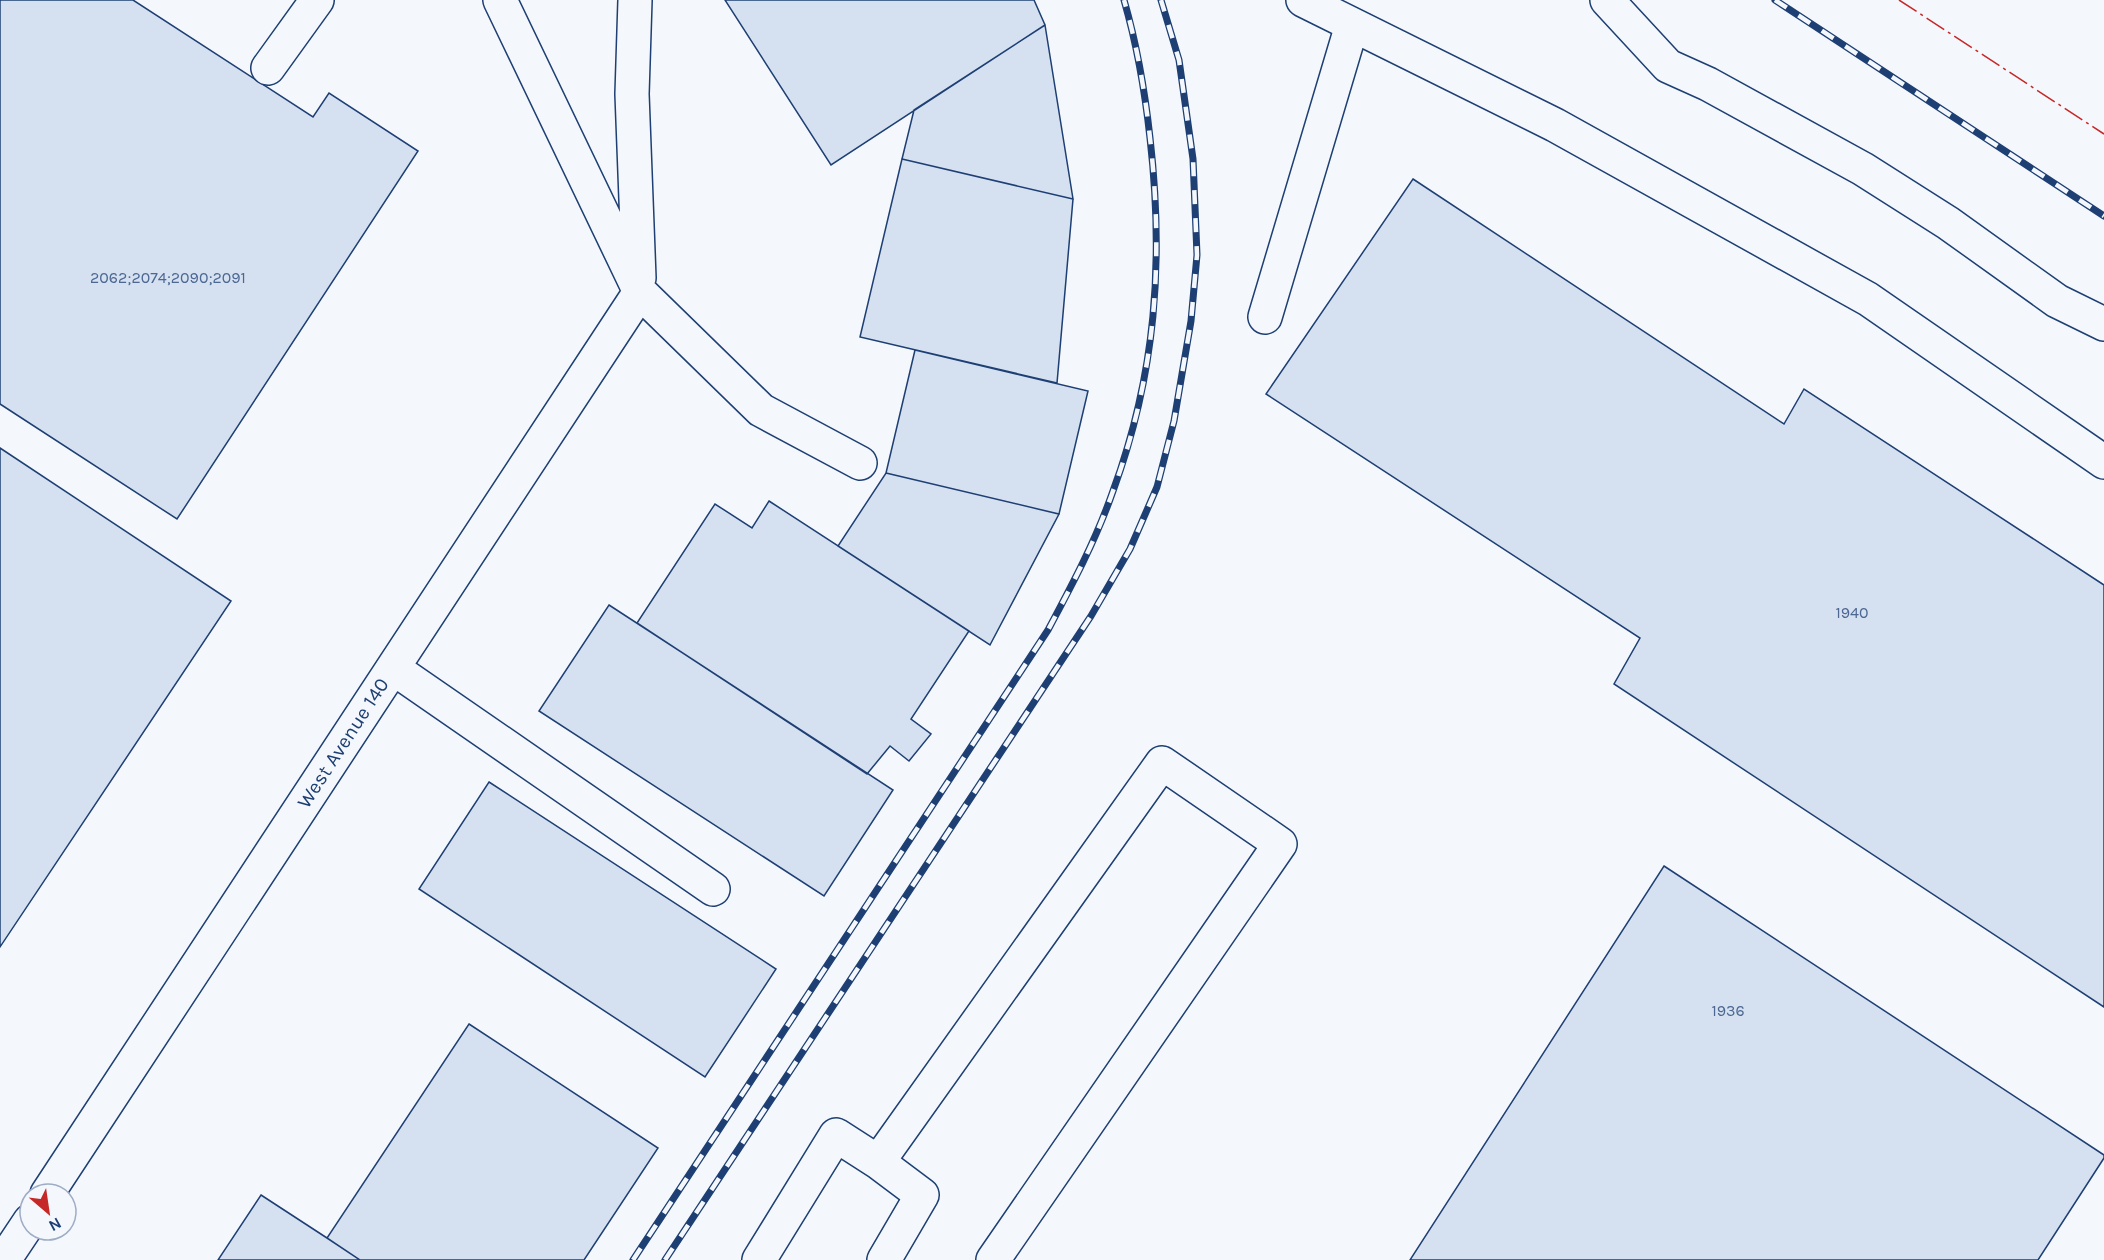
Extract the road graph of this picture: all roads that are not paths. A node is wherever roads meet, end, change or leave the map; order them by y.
1 (317, 0) edge
2 (500, 0) edge
3 (635, 0) edge
4 (1303, 0) edge
5 (1607, 0) edge
6 (1352, 25) junction
7 (268, 68) dead end
8 (640, 292) junction
9 (1264, 317) dead end
10 (2104, 324) edge
11 (2104, 462) edge
12 (860, 463) dead end
13 (393, 668) junction
14 (713, 889) dead end
15 (878, 1162) junction
16 (56, 1182) edge
17 (18, 1239) edge
18 (4, 1260) edge
19 (759, 1260) edge
20 (884, 1260) edge
21 (993, 1260) edge

1 - 7 street
2 - 8 street
3 - 8 street
4 - 6 street
5 - 10 street
6 - 9 street
6 - 11 street
8 - 12 street
8 - 13 street, West Avenue 140
13 - 14 street
13 - 16 street, West Avenue 140
15 - 19 street
15 - 20 street
15 - 21 street
17 - 18 street

